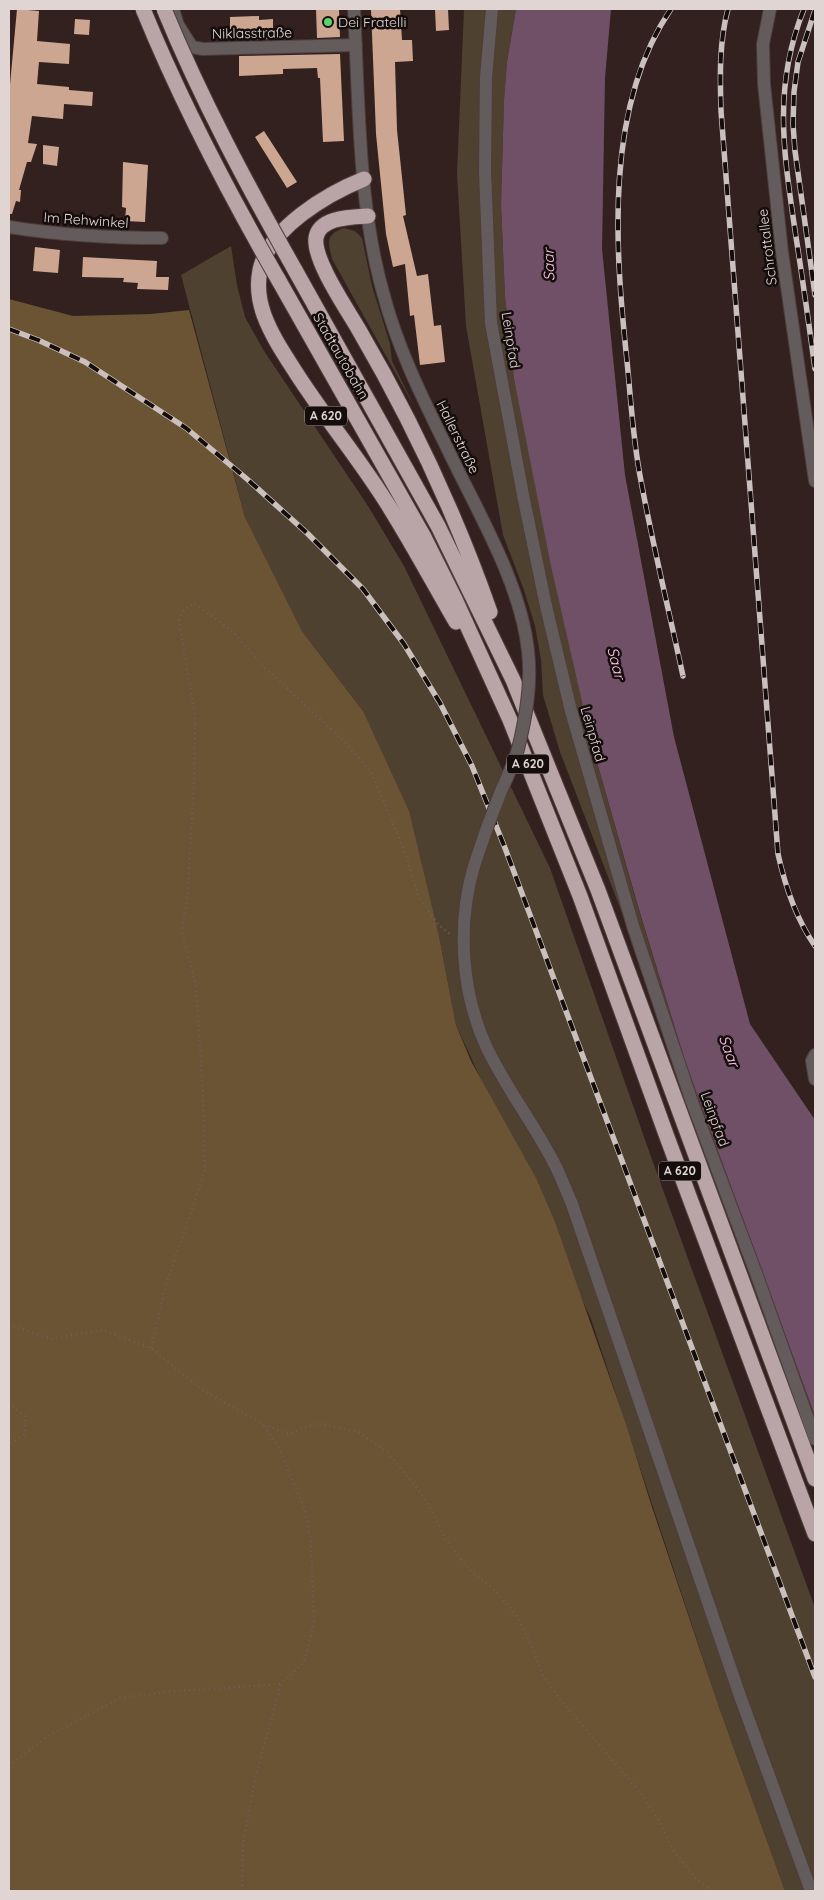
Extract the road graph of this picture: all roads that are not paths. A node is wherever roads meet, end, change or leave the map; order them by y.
1 (143, 9) edge
2 (164, 9) edge
3 (173, 9) edge
4 (354, 9) edge
5 (492, 9) edge
6 (770, 9) edge
7 (356, 45) junction
8 (364, 179) junction
9 (368, 216) junction
10 (9, 227) edge
11 (162, 238) dead end
12 (815, 481) edge
13 (490, 676) junction
14 (513, 680) junction
15 (815, 1055) edge
16 (815, 1079) edge
17 (815, 1439) edge
18 (815, 1479) edge
19 (815, 1534) edge
20 (812, 1891) edge

1 - 13 highway, Stadtautobahn / A 620, bridge
2 - 14 highway, A 620, bridge
3 - 7 street, Niklasstraße
4 - 7 street, Hallerstraße
5 - 17 street, Leinpfad
6 - 12 street, Schrottallee
7 - 8 street, Hallerstraße
8 - 9 street, Hallerstraße
8 - 13 highway, A 620
9 - 14 highway
9 - 20 street, Hallerstraße, bridge
10 - 11 street, Im Rehwinkel
13 - 19 highway, Stadtautobahn / A 620
14 - 18 highway, A 620
15 - 16 street

